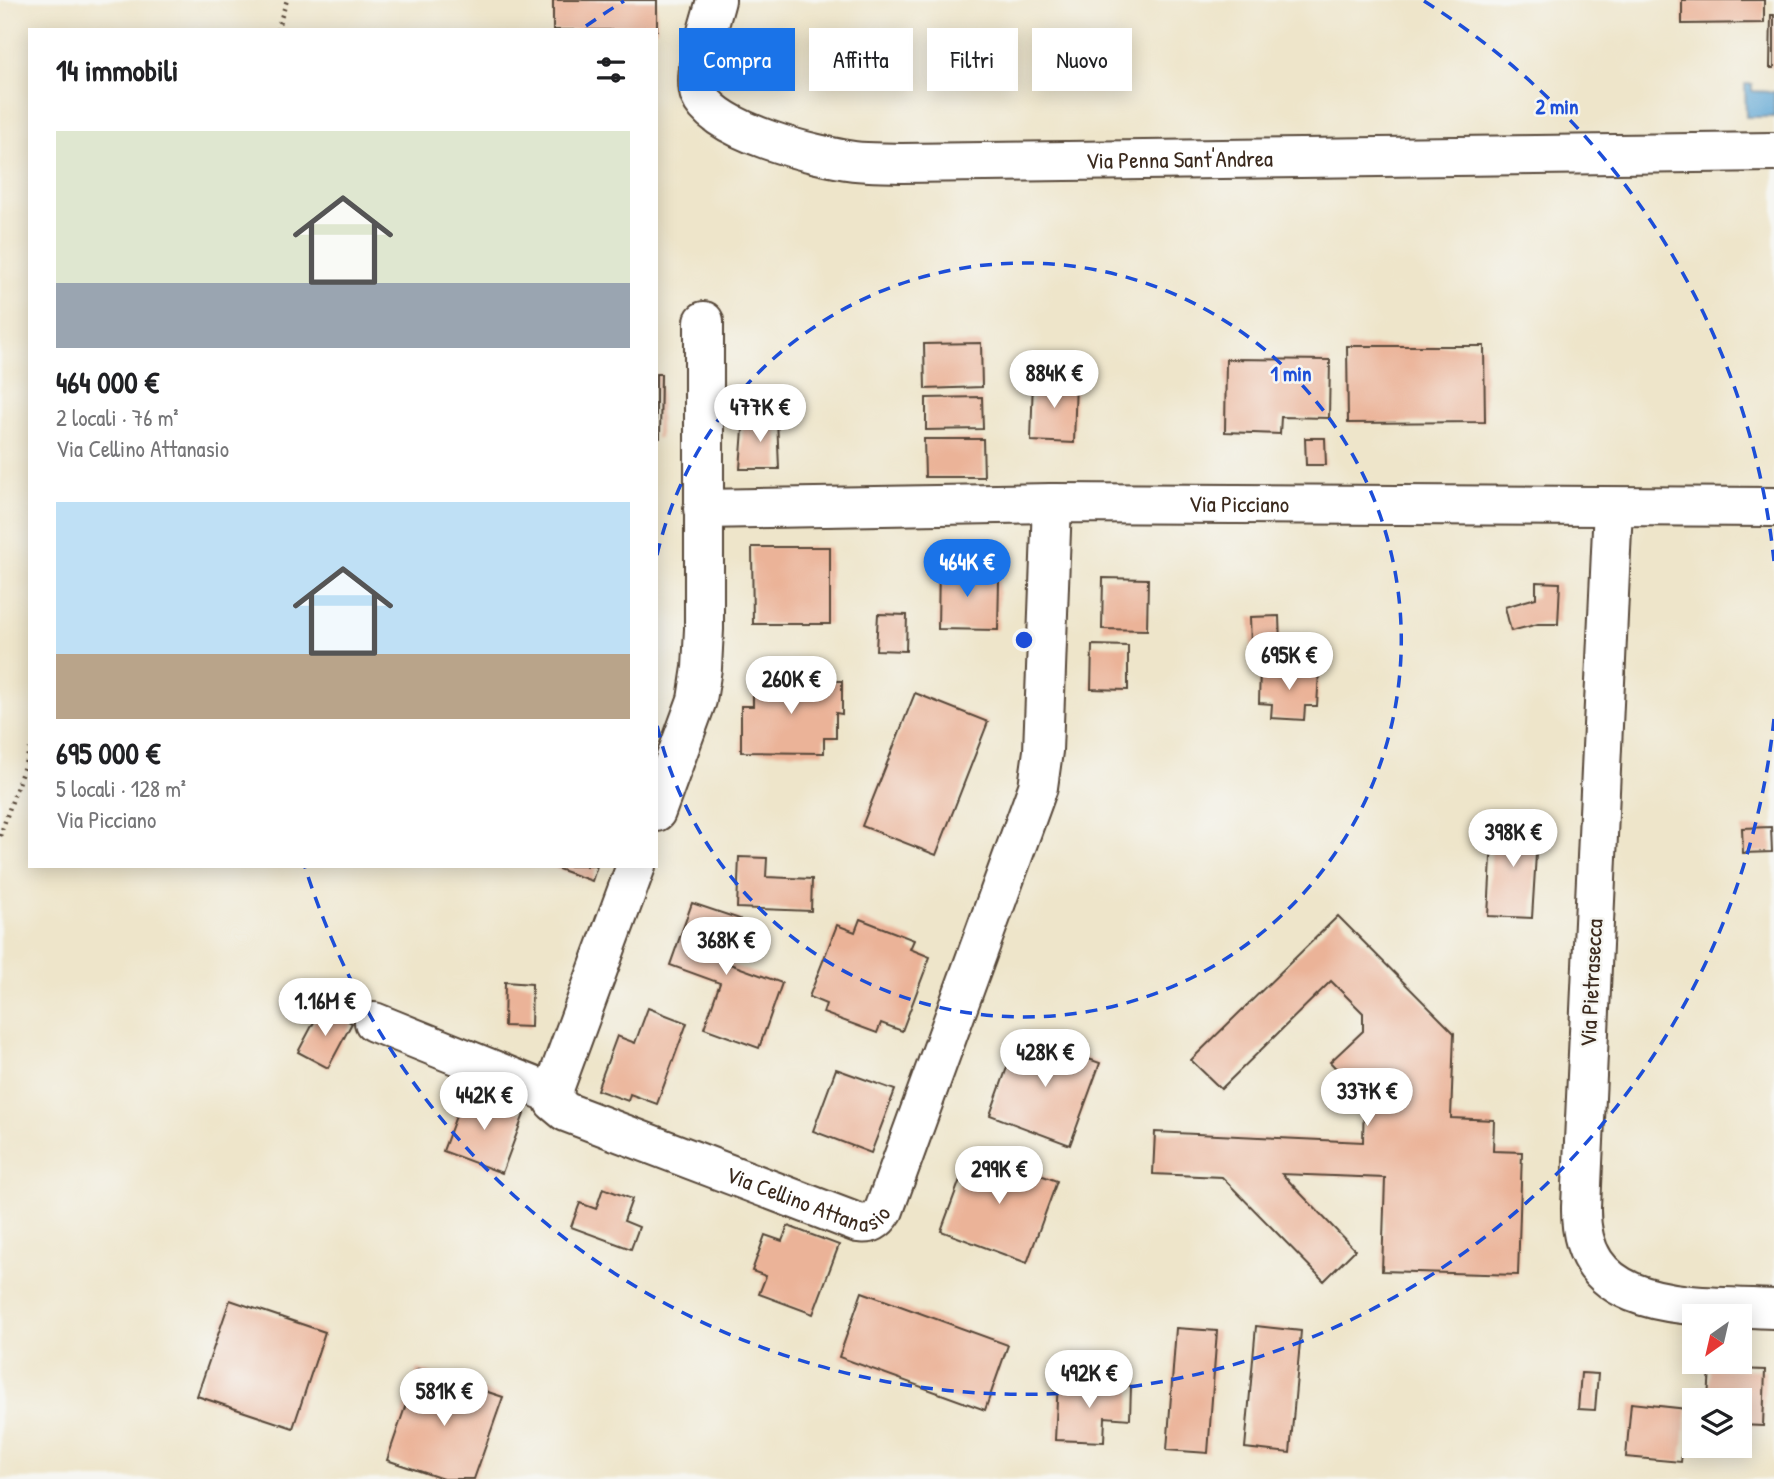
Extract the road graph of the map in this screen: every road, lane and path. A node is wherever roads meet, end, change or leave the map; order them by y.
1 (287, 0) edge
2 (716, 0) edge
3 (278, 28) edge
4 (1774, 152) edge
5 (704, 321) dead end
6 (1052, 503) junction
7 (1613, 507) junction
8 (1774, 507) edge
9 (703, 509) junction
10 (28, 755) edge
11 (658, 808) edge
12 (0, 836) edge
13 (635, 868) edge
14 (374, 1023) dead end
15 (553, 1094) junction
16 (1774, 1309) edge

1 - 3 path
2 - 4 street, Via Penna Sant'Andrea
5 - 9 street
6 - 7 street, Via Picciano
6 - 9 street, Via Picciano
6 - 15 street, Via Cellino Attanasio
7 - 8 street, Via Picciano
7 - 16 street, Via Pietrasecca
9 - 11 street
10 - 12 path
13 - 15 street
14 - 15 street

